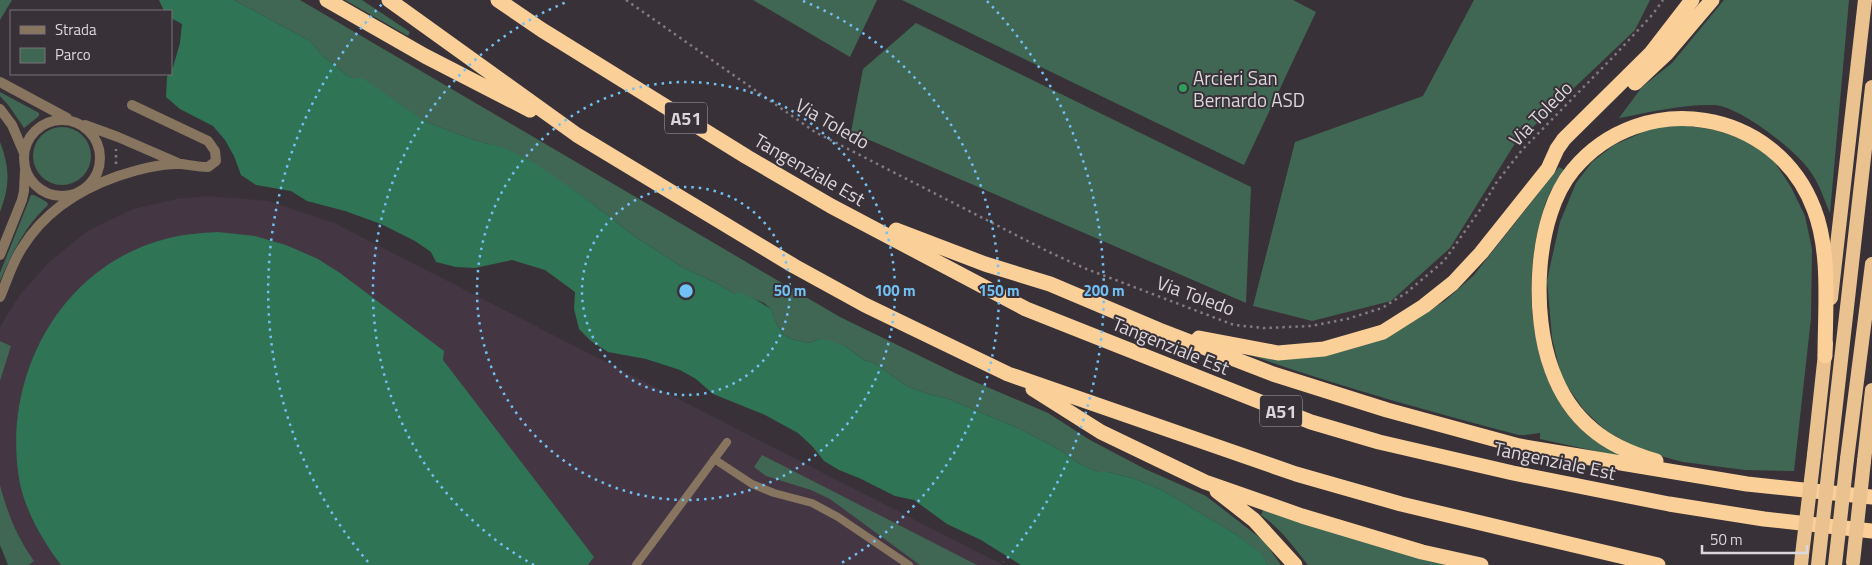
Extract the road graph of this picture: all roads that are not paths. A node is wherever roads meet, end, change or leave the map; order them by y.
1 (327, 0) edge
2 (389, 0) edge
3 (498, 0) edge
4 (1692, 0) edge
5 (1712, 0) edge
6 (1857, 0) edge
7 (1865, 0) edge
8 (0, 82) edge
9 (1872, 86) edge
10 (132, 106) dead end
11 (0, 109) edge
12 (78, 123) junction
13 (577, 135) junction
14 (1849, 142) junction
15 (25, 161) junction
16 (182, 164) junction
17 (1548, 169) junction
18 (82, 190) junction
19 (831, 206) junction
20 (0, 254) edge
21 (1872, 264) edge
22 (0, 297) edge
23 (1159, 330) junction
24 (1825, 356) junction
25 (1008, 374) junction
26 (1872, 390) edge
27 (727, 442) dead end
28 (714, 459) junction
29 (1206, 482) junction
30 (1747, 484) junction
31 (1872, 497) edge
32 (1872, 532) edge
33 (636, 565) edge
34 (909, 565) edge
35 (1295, 565) edge
36 (1481, 565) edge
37 (1658, 565) edge
38 (1801, 565) edge
39 (1818, 565) edge
40 (1835, 565) edge
41 (1852, 565) edge

1 - 13 highway
2 - 13 highway
3 - 19 highway, Tangenziale Est / A51
4 - 17 highway
5 - 17 highway
6 - 14 highway
7 - 14 highway
8 - 12 street
9 - 39 highway, bridge
10 - 16 street
11 - 15 street
12 - 15 street
12 - 16 street
12 - 18 street
13 - 25 highway
14 - 24 highway
15 - 18 street
15 - 20 street
16 - 18 street
17 - 23 highway
18 - 22 street
19 - 23 highway
19 - 32 highway, Tangenziale Est / A51
21 - 40 highway, bridge
23 - 30 highway
24 - 30 highway
24 - 38 highway, bridge
25 - 29 highway
25 - 37 highway
26 - 41 highway, bridge
27 - 28 lane
28 - 33 lane
28 - 34 lane
29 - 35 highway
29 - 36 highway
30 - 31 highway

